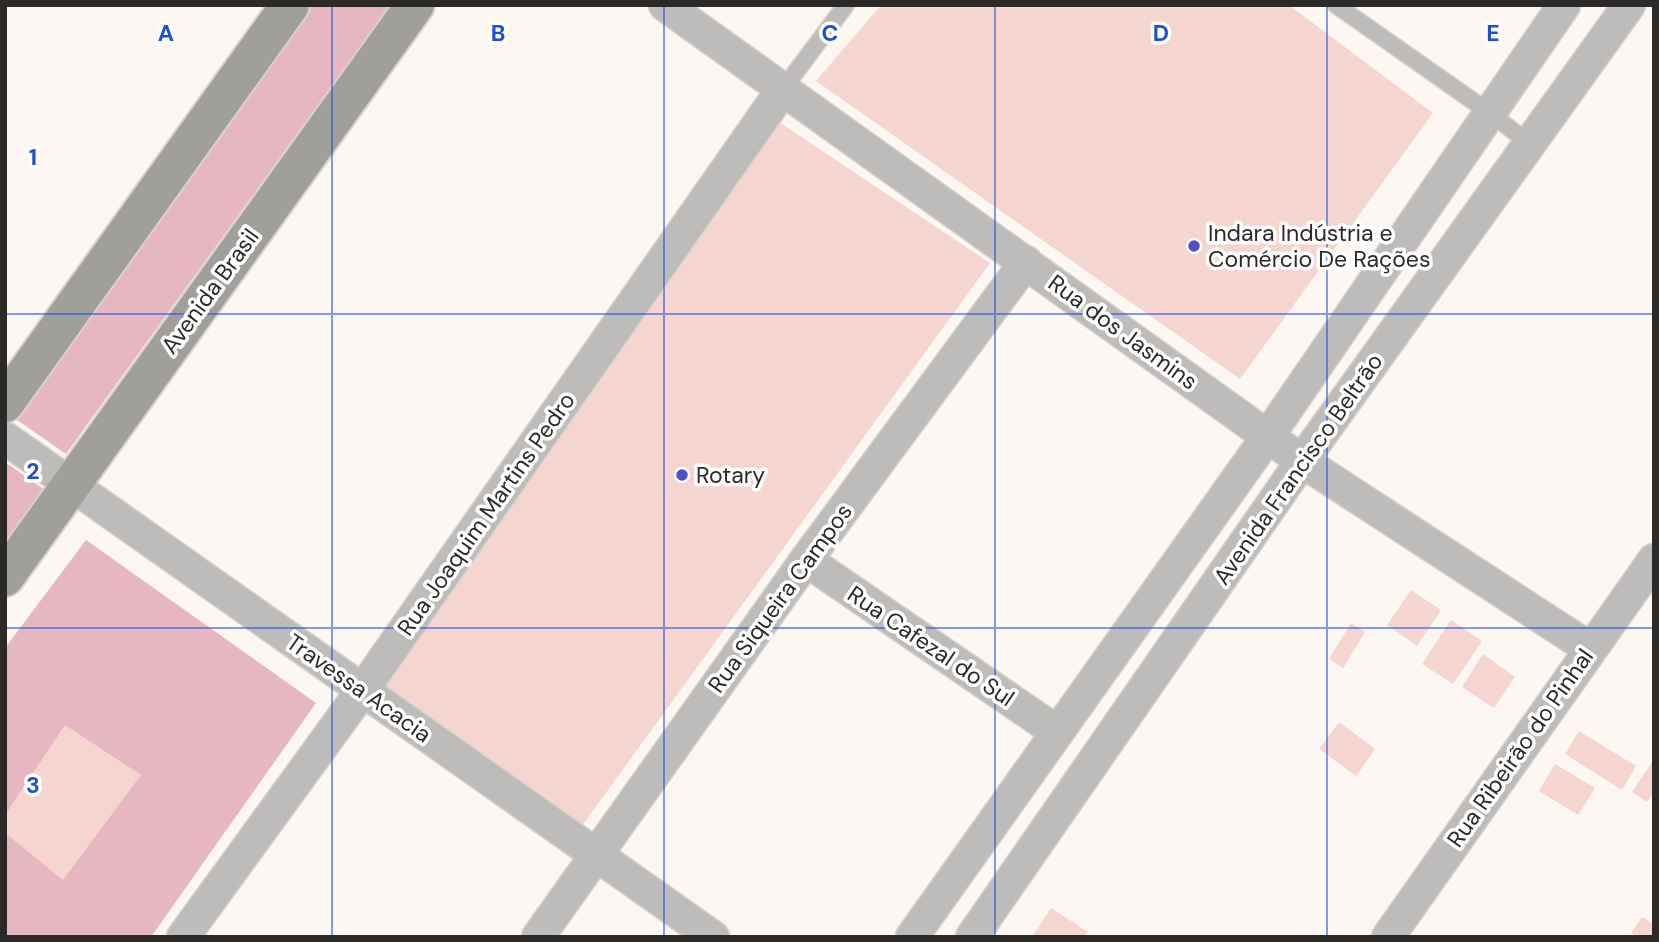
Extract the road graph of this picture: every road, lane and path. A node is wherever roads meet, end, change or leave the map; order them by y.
1 (290, 5) edge
2 (415, 5) edge
3 (665, 5) edge
4 (846, 5) edge
5 (1336, 5) edge
6 (1564, 5) edge
7 (1629, 5) edge
8 (783, 89) junction
9 (1490, 113) junction
10 (1530, 144) junction
11 (1026, 262) junction
12 (5, 403) edge
13 (1268, 436) junction
14 (5, 438) edge
15 (1303, 461) junction
16 (70, 485) junction
17 (806, 560) junction
18 (1654, 560) edge
19 (5, 577) edge
20 (1589, 648) junction
21 (362, 691) junction
22 (1056, 732) junction
23 (597, 853) junction
24 (183, 937) edge
25 (538, 937) edge
26 (713, 937) edge
27 (912, 937) edge
28 (972, 937) edge
29 (1388, 937) edge

1 - 12 main road
2 - 16 main road, Avenida Brasil
3 - 8 street, Rua dos Jasmins
4 - 8 lane
5 - 9 lane
6 - 9 street, Avenida Francisco Beltrão
7 - 10 street, Avenida Francisco Beltrão
8 - 11 street, Rua dos Jasmins
8 - 21 street, Rua Joaquim Martins Pedro
9 - 10 lane
9 - 13 street, Avenida Francisco Beltrão
10 - 15 street, Avenida Francisco Beltrão
11 - 13 street, Rua dos Jasmins
11 - 17 street, Rua Siqueira Campos
13 - 15 street, Rua dos Jasmins
13 - 22 street, Avenida Francisco Beltrão
14 - 16 street, Travessa Acacia
15 - 20 street, Rua dos Jasmins
15 - 28 street, Avenida Francisco Beltrão
16 - 19 main road, Avenida Brasil
16 - 21 street, Travessa Acacia
17 - 22 street, Rua Cafezal do Sul
17 - 23 street, Rua Siqueira Campos
18 - 20 street, Rua Ribeirão do Pinhal
20 - 29 street, Rua Ribeirão do Pinhal
21 - 23 street, Travessa Acacia
21 - 24 street, Rua Joaquim Martins Pedro
22 - 27 street, Avenida Francisco Beltrão
23 - 25 street, Rua Siqueira Campos
23 - 26 street, Travessa Acacia

